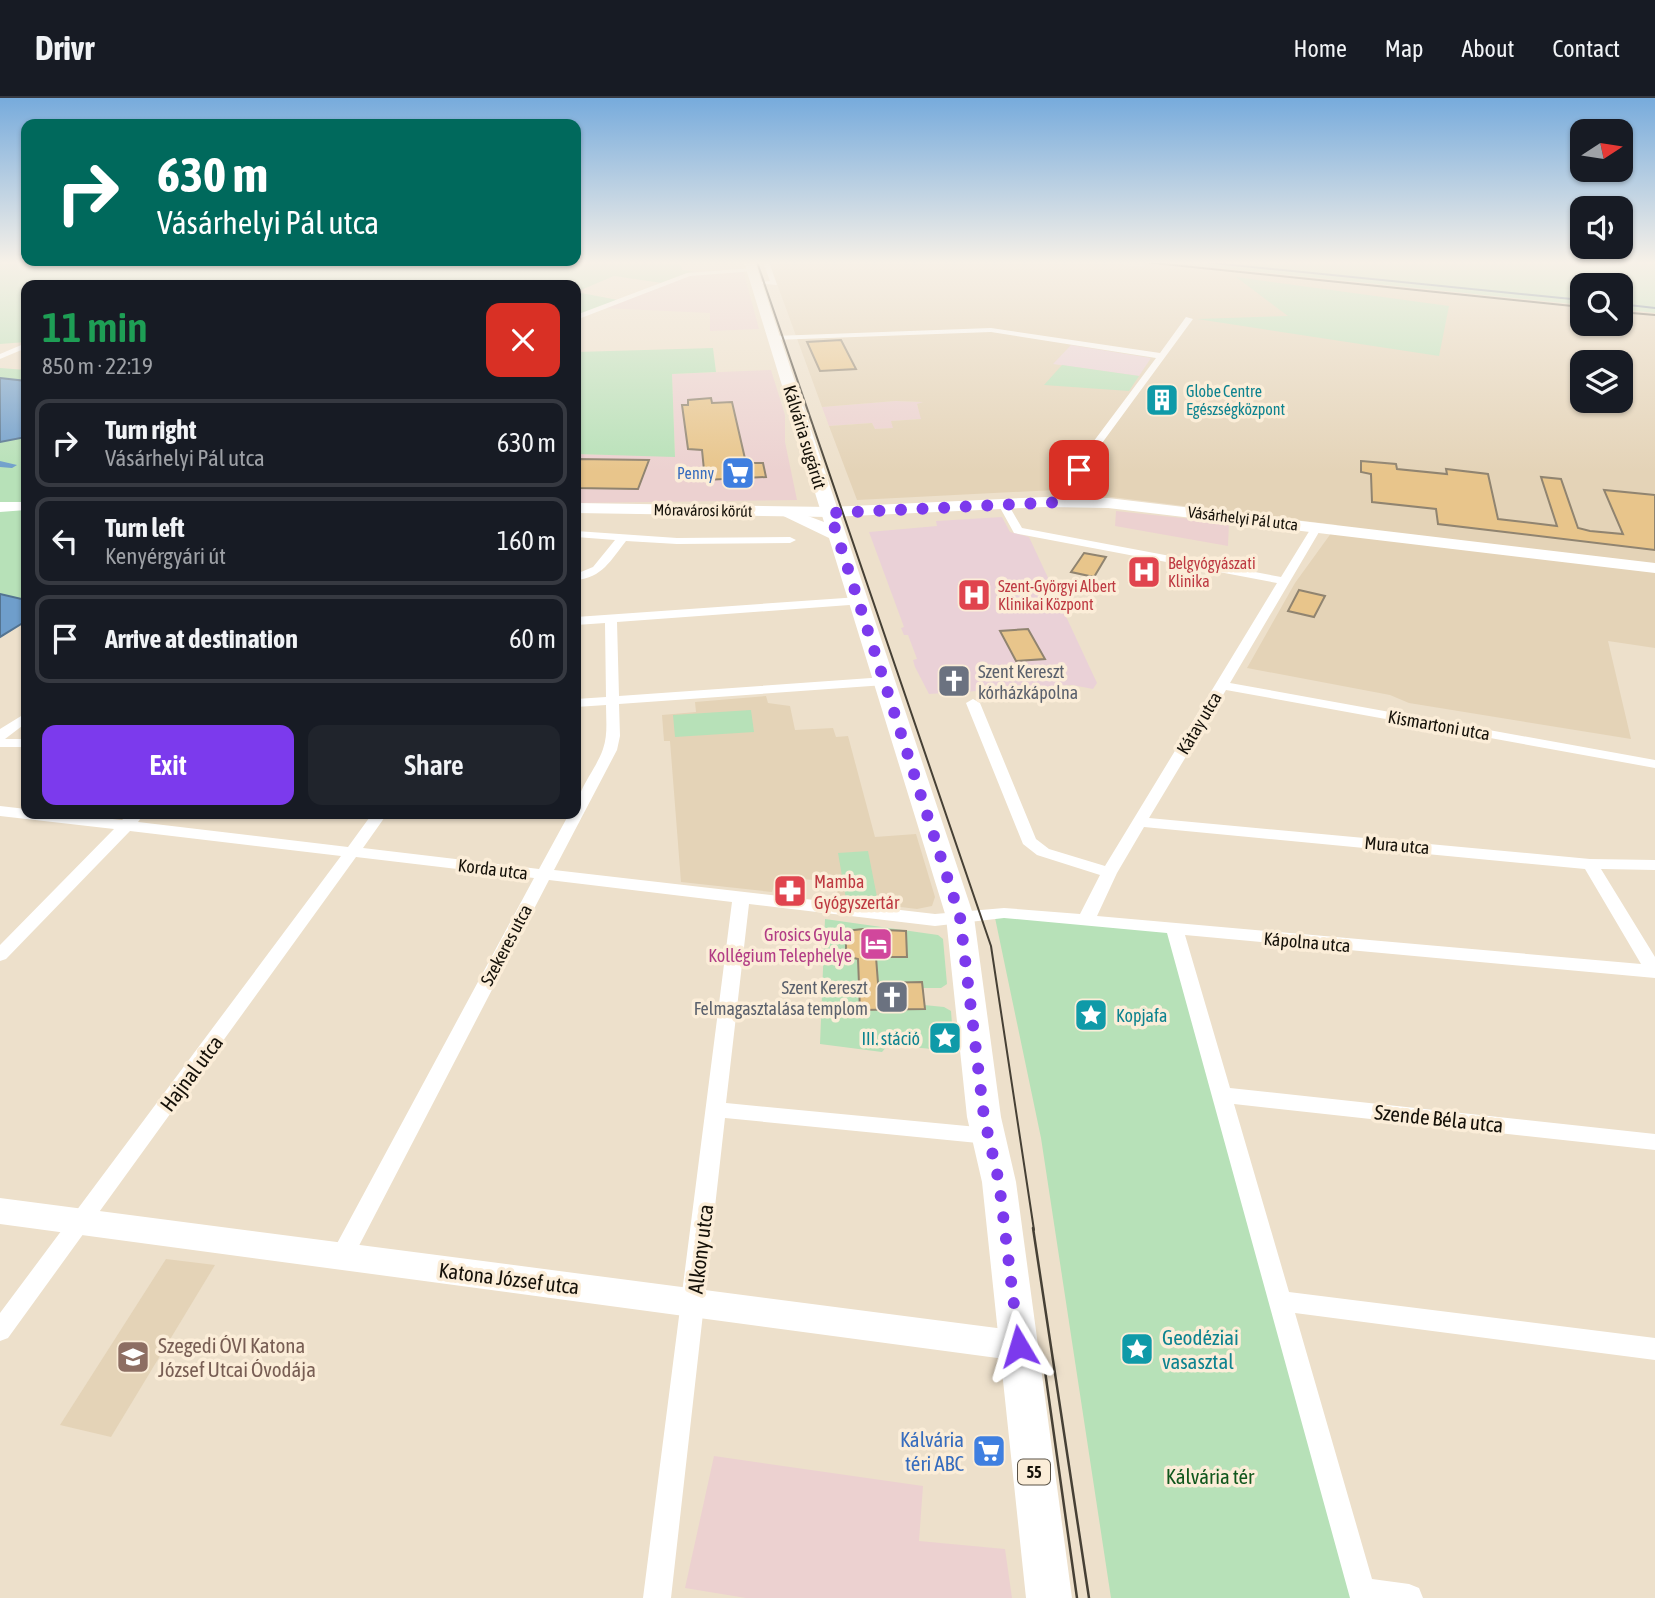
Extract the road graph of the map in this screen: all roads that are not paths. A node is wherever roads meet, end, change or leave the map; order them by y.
1 (772, 332) edge
2 (936, 332) edge
3 (1003, 332) edge
4 (1180, 332) edge
5 (774, 338) junction
6 (21, 347) edge
7 (1162, 356) junction
8 (0, 357) edge
9 (817, 478) junction
10 (1064, 502) junction
11 (1003, 504) junction
12 (21, 506) edge
13 (0, 507) edge
14 (581, 508) edge
15 (784, 512) junction
16 (830, 513) junction
17 (1317, 527) junction
18 (581, 534) edge
19 (838, 535) junction
20 (622, 538) junction
21 (790, 540) dead end
22 (1655, 568) edge
23 (582, 578) edge
24 (1285, 581) junction
25 (859, 601) junction
26 (611, 619) junction
27 (581, 621) edge
28 (885, 681) junction
29 (1222, 685) junction
30 (611, 700) junction
31 (581, 703) edge
32 (973, 703) dead end
33 (21, 721) edge
34 (0, 736) edge
35 (0, 743) edge
36 (21, 743) edge
37 (1655, 764) edge
38 (581, 804) edge
39 (0, 811) edge
40 (21, 813) edge
41 (114, 819) edge
42 (377, 819) edge
43 (573, 819) edge
44 (132, 820) edge
45 (1139, 822) junction
46 (353, 853) junction
47 (1590, 864) junction
48 (1655, 865) edge
49 (1109, 873) junction
50 (543, 875) junction
51 (741, 899) junction
52 (960, 917) junction
53 (1086, 920) junction
54 (1175, 930) junction
55 (0, 955) edge
56 (1655, 972) edge
57 (1222, 1095) junction
58 (717, 1110) junction
59 (988, 1136) junction
60 (1655, 1142) edge
61 (0, 1212) edge
62 (80, 1222) junction
63 (342, 1256) junction
64 (694, 1301) junction
65 (1282, 1301) junction
66 (0, 1331) edge
67 (1019, 1346) junction
68 (1655, 1349) edge
69 (1363, 1595) edge
70 (656, 1598) edge
71 (1049, 1598) edge
72 (1409, 1598) edge

1 - 5 main road, Kálvária sugárút / 55
2 - 5 street
3 - 7 street
4 - 7 street
5 - 9 main road, Kálvária sugárút / 55
6 - 8 street
7 - 10 street
9 - 15 main road
9 - 16 main road, Kálvária sugárút / 55
10 - 11 main road, Vásárhelyi Pál utca
10 - 17 main road, Vásárhelyi Pál utca
11 - 16 main road, Vásárhelyi Pál utca
11 - 24 street
12 - 13 main road
14 - 15 main road, Móravárosi körút
15 - 16 main road, Móravárosi körút
15 - 19 main road
16 - 19 main road, Kálvária sugárút / 55
17 - 22 main road, Vásárhelyi Pál utca
17 - 24 street, Kátay utca
18 - 20 street
19 - 25 main road, Kálvária sugárút / 55
20 - 21 street
20 - 23 street
24 - 29 street, Kátay utca
25 - 26 street
25 - 28 main road, Kálvária sugárút / 55
26 - 27 street
26 - 30 street, Szekeres utca
28 - 30 street
28 - 52 main road, Kálvária sugárút / 55
29 - 37 street, Kismartoni utca
29 - 45 street, Kátay utca
30 - 31 street
30 - 38 street, Szekeres utca
32 - 49 street
33 - 34 street
35 - 36 street
39 - 40 street, Korda utca
41 - 44 street, Korda utca
42 - 46 street, Hajnal utca
43 - 50 street, Szekeres utca
44 - 46 street, Korda utca
44 - 55 street
45 - 47 street, Mura utca
45 - 49 street, Kátay utca
46 - 50 street, Korda utca
46 - 62 street, Hajnal utca
47 - 48 street, Mura utca
47 - 56 street
49 - 53 street, Kátay utca
50 - 51 street, Korda utca
50 - 63 street, Szekeres utca
51 - 52 street, Korda utca
51 - 58 street, Alkony utca
52 - 53 street, Kápolna utca
52 - 59 main road, Kálvária sugárút / 55
53 - 54 street, Kápolna utca
54 - 56 street, Kápolna utca
54 - 57 street
57 - 60 street, Szende Béla utca
57 - 65 street
58 - 59 street
58 - 64 street, Alkony utca
59 - 67 main road, Kálvária sugárút / 55
61 - 62 main road, Katona József utca
62 - 63 main road, Katona József utca
62 - 66 street, Hajnal utca
63 - 64 main road, Katona József utca
64 - 67 main road, Katona József utca
64 - 70 street, Alkony utca
65 - 68 street
65 - 69 street
67 - 71 main road, Kálvária sugárút / 55
69 - 72 street

